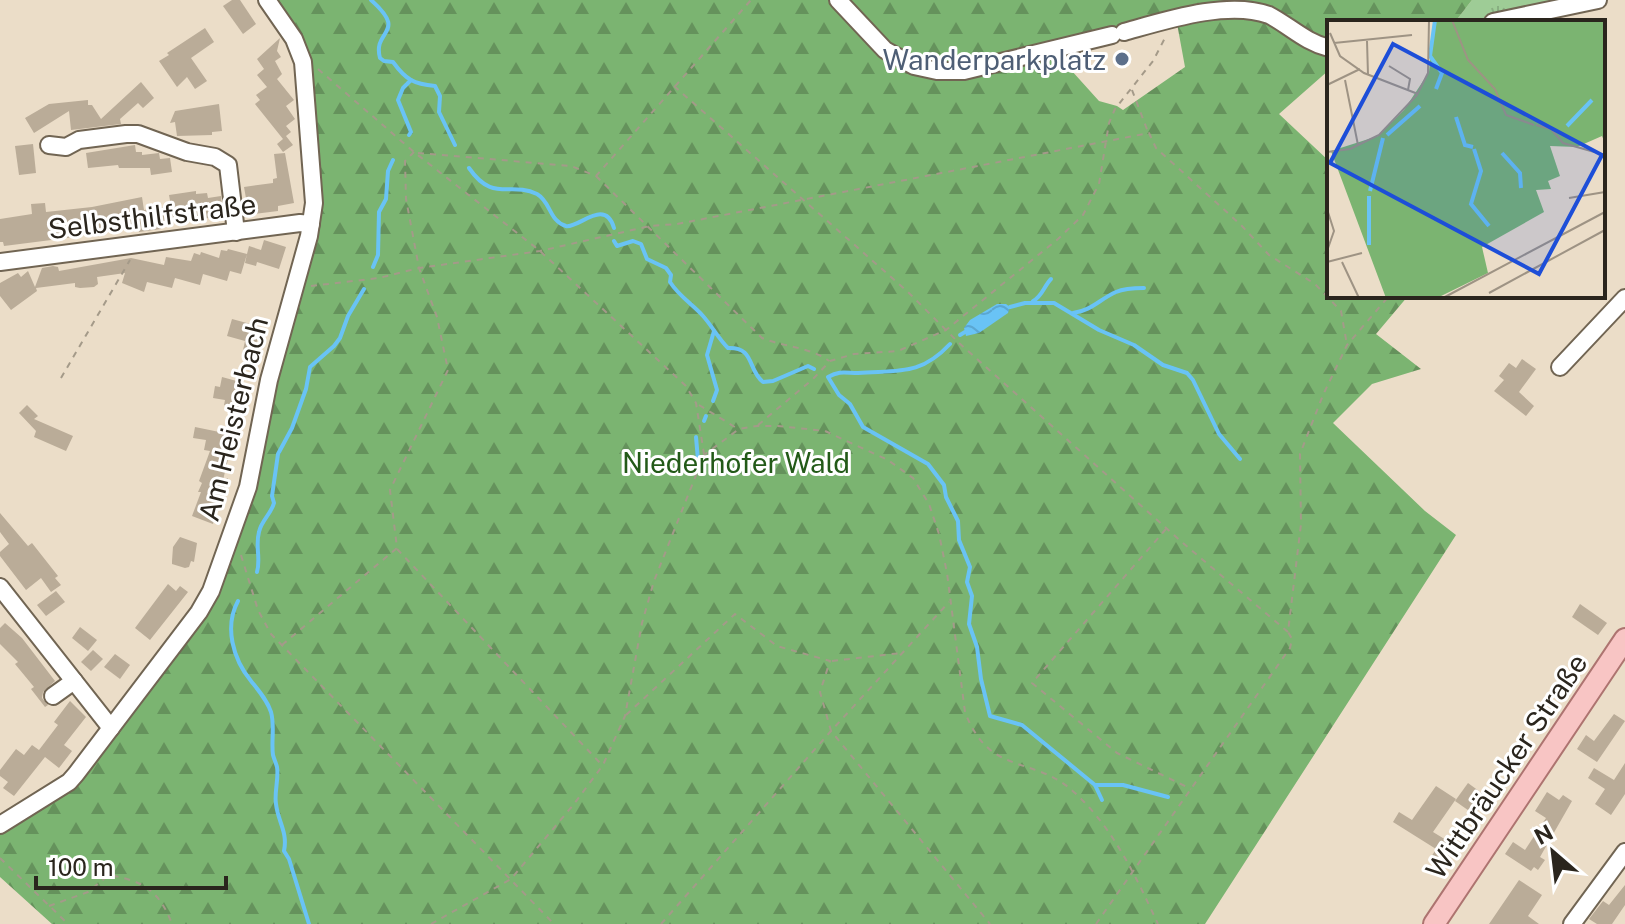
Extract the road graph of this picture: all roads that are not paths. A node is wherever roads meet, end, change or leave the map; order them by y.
1 (267, 0) edge
2 (838, 0) edge
3 (1598, 0) edge
4 (1503, 20) edge
5 (1327, 47) edge
6 (49, 145) dead end
7 (311, 224) junction
8 (236, 232) junction
9 (0, 262) edge
10 (1625, 298) edge
11 (1560, 367) dead end
12 (2, 595) edge
13 (1625, 639) edge
14 (74, 681) junction
15 (53, 696) dead end
16 (111, 728) junction
17 (0, 825) edge
18 (1625, 852) edge
19 (1434, 924) edge
20 (1572, 924) edge

1 - 7 street, Am Heisterbach
2 - 5 street
3 - 4 street
6 - 8 street
7 - 8 street, Selbsthilfstraße
7 - 16 street, Am Heisterbach
8 - 9 street, Selbsthilfstraße
10 - 11 street
12 - 14 street
13 - 19 main road, Wittbräucker Straße
14 - 15 street
14 - 16 street
16 - 17 street, Am Heisterbach
18 - 20 street

